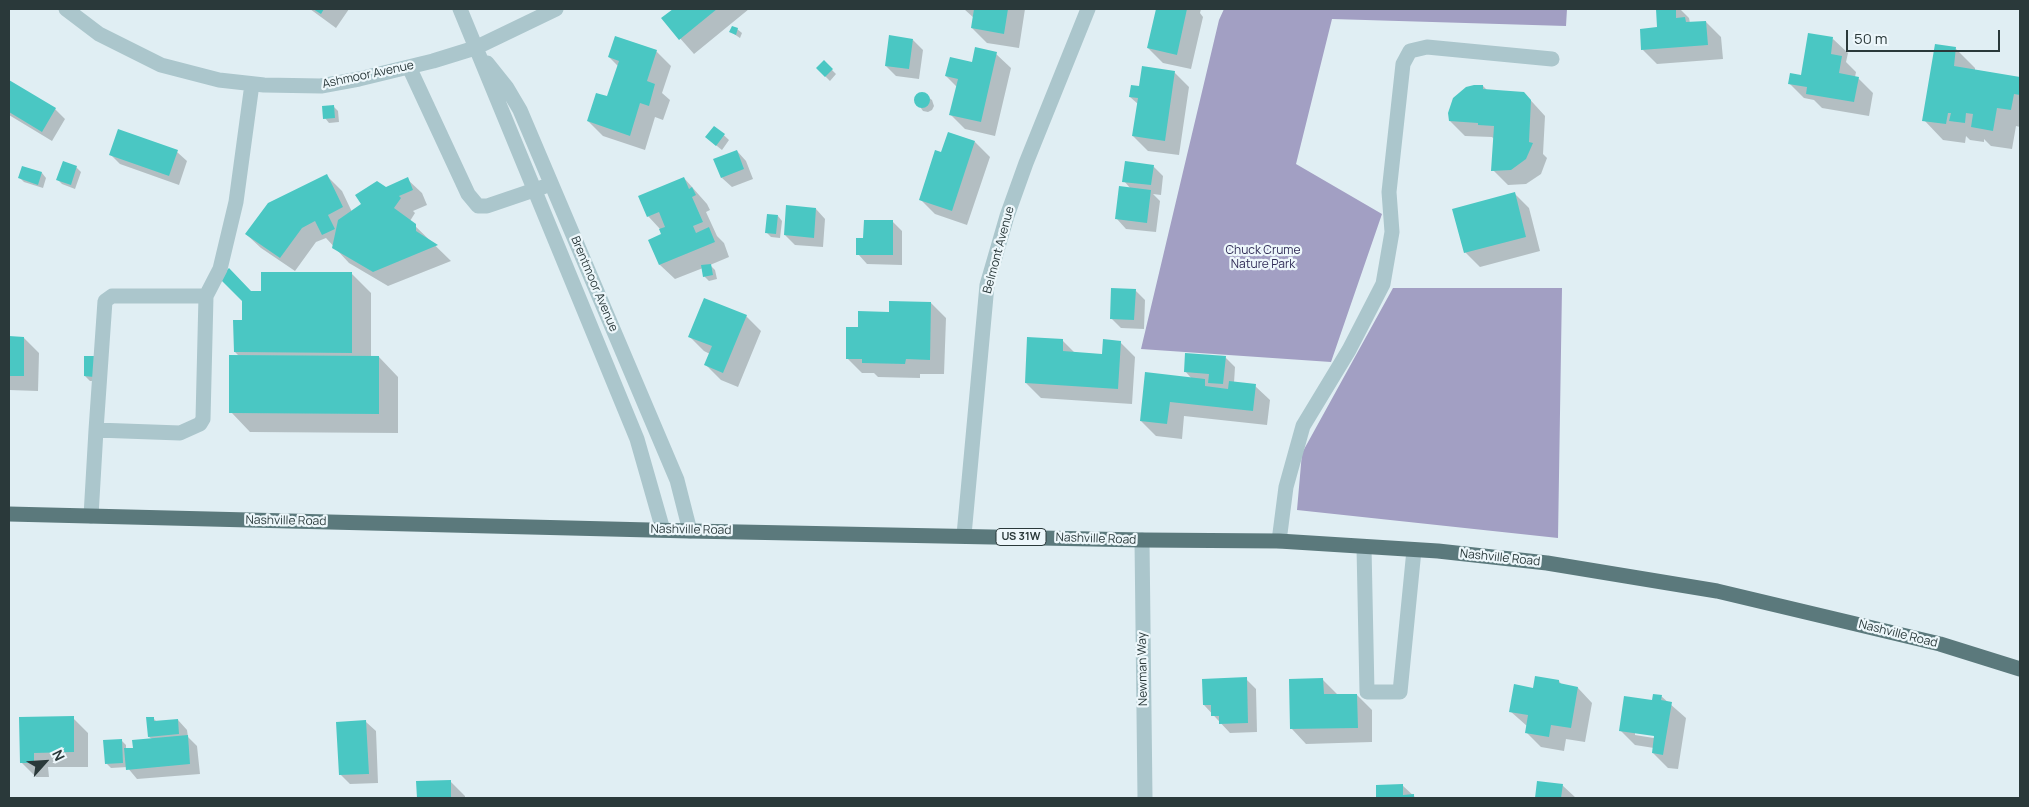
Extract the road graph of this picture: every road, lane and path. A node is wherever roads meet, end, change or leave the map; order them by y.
1 (66, 9) edge
2 (460, 9) edge
3 (556, 9) edge
4 (1088, 9) edge
5 (475, 48) junction
6 (1552, 59) dead end
7 (409, 67) junction
8 (252, 84) junction
9 (552, 184) junction
10 (534, 190) junction
11 (206, 296) junction
12 (96, 430) junction
13 (9, 514) edge
14 (91, 516) junction
15 (663, 530) junction
16 (690, 531) junction
17 (964, 535) junction
18 (1142, 540) junction
19 (1278, 541) junction
20 (1364, 547) junction
21 (1414, 550) junction
22 (2020, 669) edge
23 (1145, 798) edge

1 - 8 street, Ashmoor Avenue
2 - 5 street, Brentmoor Avenue
3 - 5 street, Ashmoor Avenue
4 - 17 street, Belmont Avenue
5 - 7 street, Ashmoor Avenue
5 - 9 street, Brentmoor Avenue
5 - 10 street, Brentmoor Avenue
6 - 19 street
7 - 8 street, Ashmoor Avenue
7 - 10 street
8 - 11 street
9 - 10 street
9 - 16 street, Brentmoor Avenue
10 - 15 street, Brentmoor Avenue
11 - 12 street
11 - 12 street
12 - 14 street
13 - 14 main road, Nashville Road / US 31W
14 - 15 main road, Nashville Road / US 31W
15 - 16 main road, Nashville Road / US 31W
16 - 17 main road, Nashville Road / US 31W
17 - 18 main road, Nashville Road / US 31W
18 - 19 main road, Nashville Road / US 31W
18 - 23 street, Newman Way
19 - 20 main road, Nashville Road / US 31W
20 - 21 main road, Nashville Road / US 31W
20 - 21 street
21 - 22 main road, Nashville Road / US 31W

